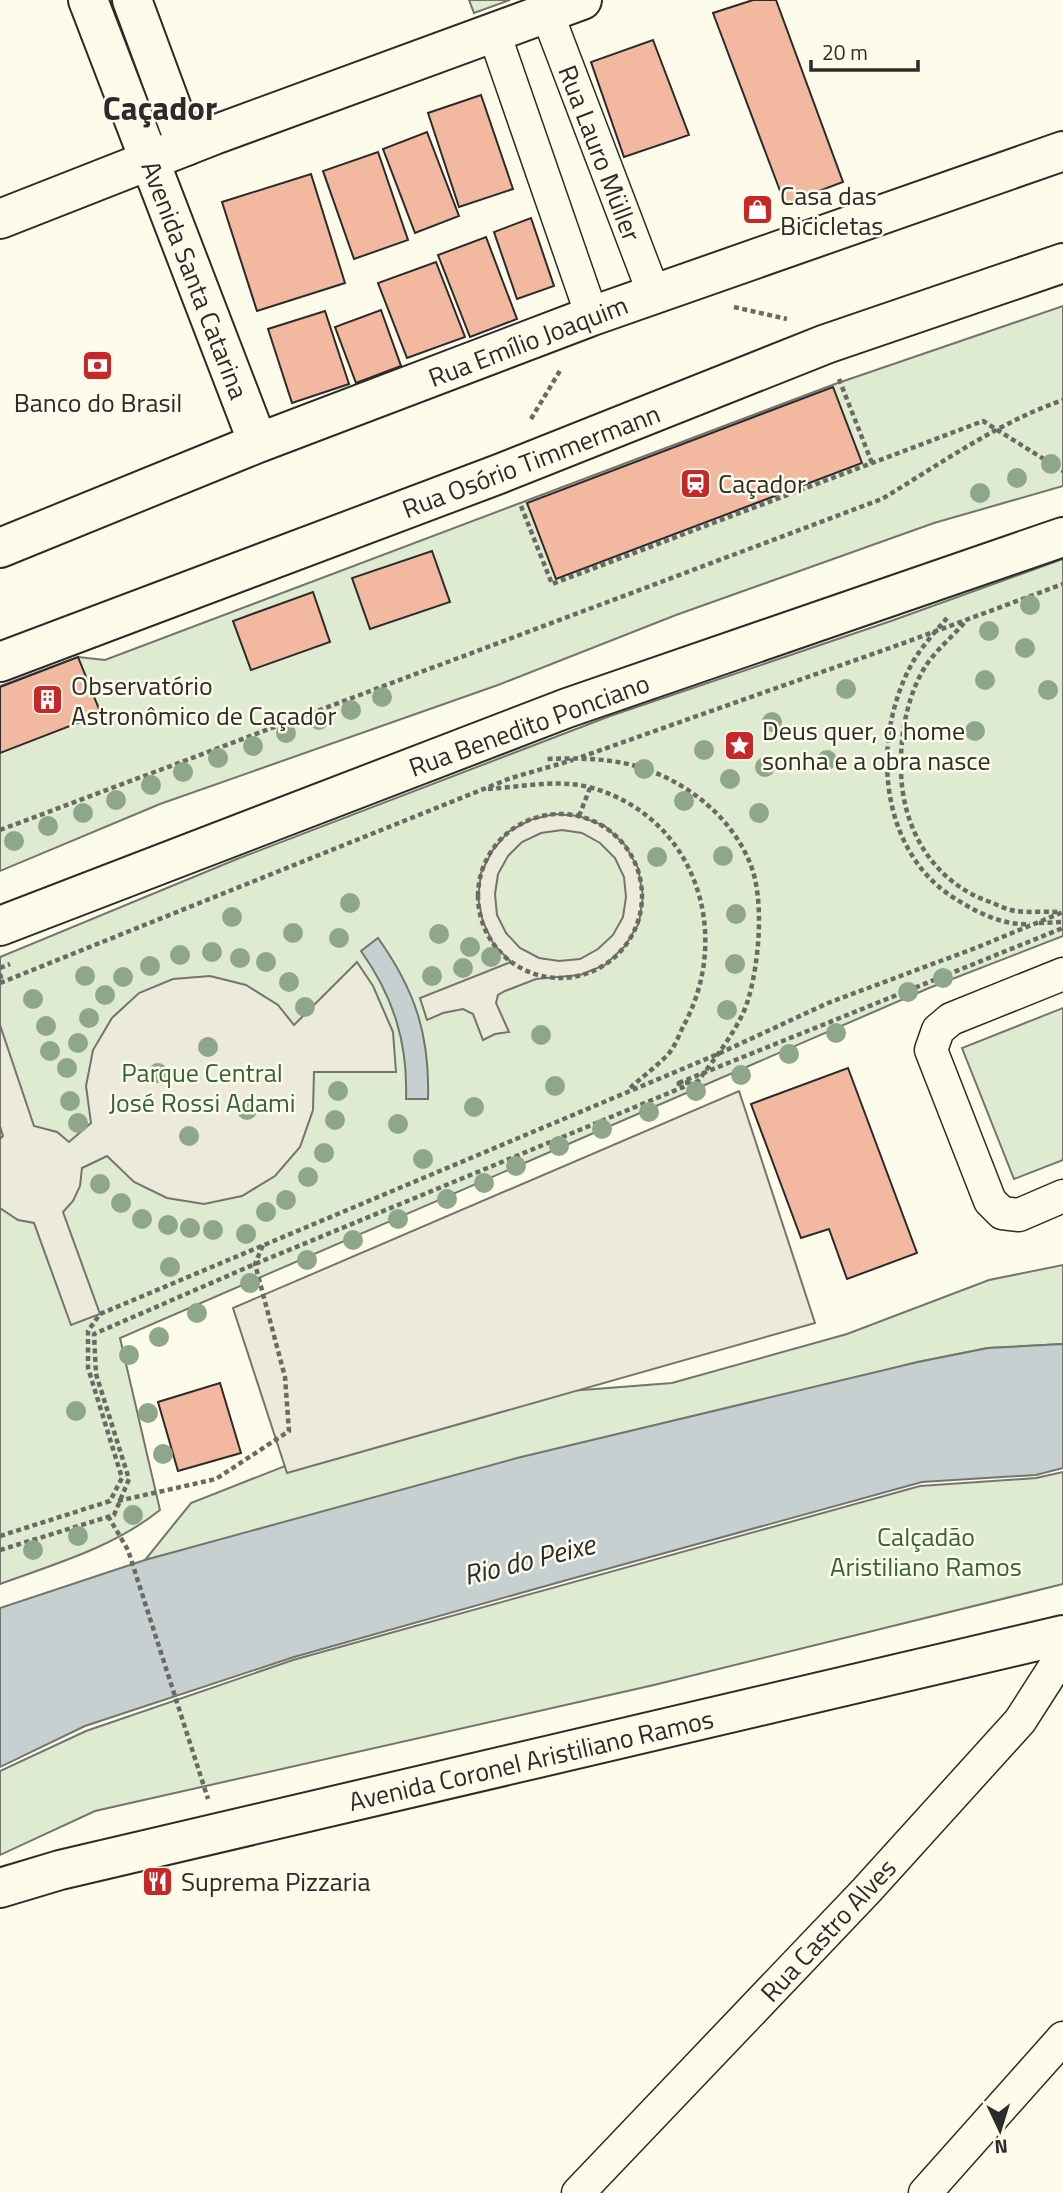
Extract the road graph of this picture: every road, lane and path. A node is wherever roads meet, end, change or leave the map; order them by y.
1 (88, 0) edge
2 (132, 0) edge
3 (582, 0) edge
4 (547, 13) junction
5 (494, 33) junction
6 (186, 146) junction
7 (1063, 151) edge
8 (148, 160) junction
9 (0, 219) edge
10 (1063, 263) edge
11 (654, 293) junction
12 (729, 306) dead end
13 (592, 316) junction
14 (793, 320) dead end
15 (835, 369) dead end
16 (1063, 400) edge
17 (998, 430) junction
18 (258, 443) junction
19 (872, 463) junction
20 (1063, 471) edge
21 (509, 487) junction
22 (1063, 537) edge
23 (0, 548) edge
24 (1063, 584) edge
25 (939, 616) dead end
26 (966, 620) junction
27 (937, 631) junction
28 (0, 662) edge
29 (550, 754) dead end
30 (578, 758) junction
31 (590, 788) junction
32 (484, 790) junction
33 (579, 816) junction
34 (0, 830) edge
35 (1063, 912) edge
36 (1063, 922) edge
37 (1034, 924) junction
38 (0, 926) edge
39 (1063, 928) edge
40 (13, 963) dead end
41 (0, 968) edge
42 (0, 974) edge
43 (1063, 974) edge
44 (1, 982) edge
45 (718, 1054) junction
46 (698, 1081) junction
47 (627, 1091) junction
48 (1063, 1196) edge
49 (263, 1245) junction
50 (256, 1264) junction
51 (120, 1500) junction
52 (110, 1501) junction
53 (108, 1516) junction
54 (0, 1536) edge
55 (0, 1550) edge
56 (1063, 1635) edge
57 (1063, 1654) edge
58 (220, 1833) junction
59 (0, 1888) edge
60 (1063, 2038) edge
61 (578, 2193) edge
62 (925, 2193) edge

1 - 8 main road, Avenida Santa Catarina
2 - 6 main road, Avenida Santa Catarina
3 - 4 main road
4 - 5 main road
4 - 11 street, Rua Lauro Müller
5 - 6 main road
5 - 13 street
6 - 8 main road
7 - 11 main road, Rua Emílio Joaquim
8 - 9 main road
8 - 18 main road, Avenida Santa Catarina
10 - 21 main road, Rua Osório Timmermann
11 - 13 main road, Rua Emílio Joaquim
12 - 14 path
13 - 18 main road, Rua Emílio Joaquim
13 - 21 path
15 - 19 path
16 - 17 path
17 - 19 path
17 - 20 path
17 - 34 path
18 - 23 main road, Rua Emílio Joaquim
19 - 21 path
21 - 28 main road, Rua Osório Timmermann
22 - 38 main road, Rua Benedito Ponciano
24 - 26 path
25 - 27 path
26 - 27 path
26 - 35 path
27 - 30 path
27 - 37 path
29 - 30 path
30 - 32 path
30 - 45 path
31 - 32 path
31 - 33 path
31 - 47 path
32 - 44 path
33 - 33 path
35 - 37 path
36 - 37 path
37 - 45 path
39 - 46 path
40 - 41 path
42 - 44 path
43 - 48 street
45 - 46 path
45 - 47 path
46 - 50 path
47 - 49 path
49 - 50 path
49 - 52 path
50 - 51 path
50 - 51 path
51 - 52 path
51 - 53 path
52 - 54 path
53 - 55 path
53 - 58 path
56 - 58 main road, Avenida Coronel Aristiliano Ramos
57 - 61 street, Rua Castro Alves
58 - 59 main road, Avenida Coronel Aristiliano Ramos
60 - 62 street

